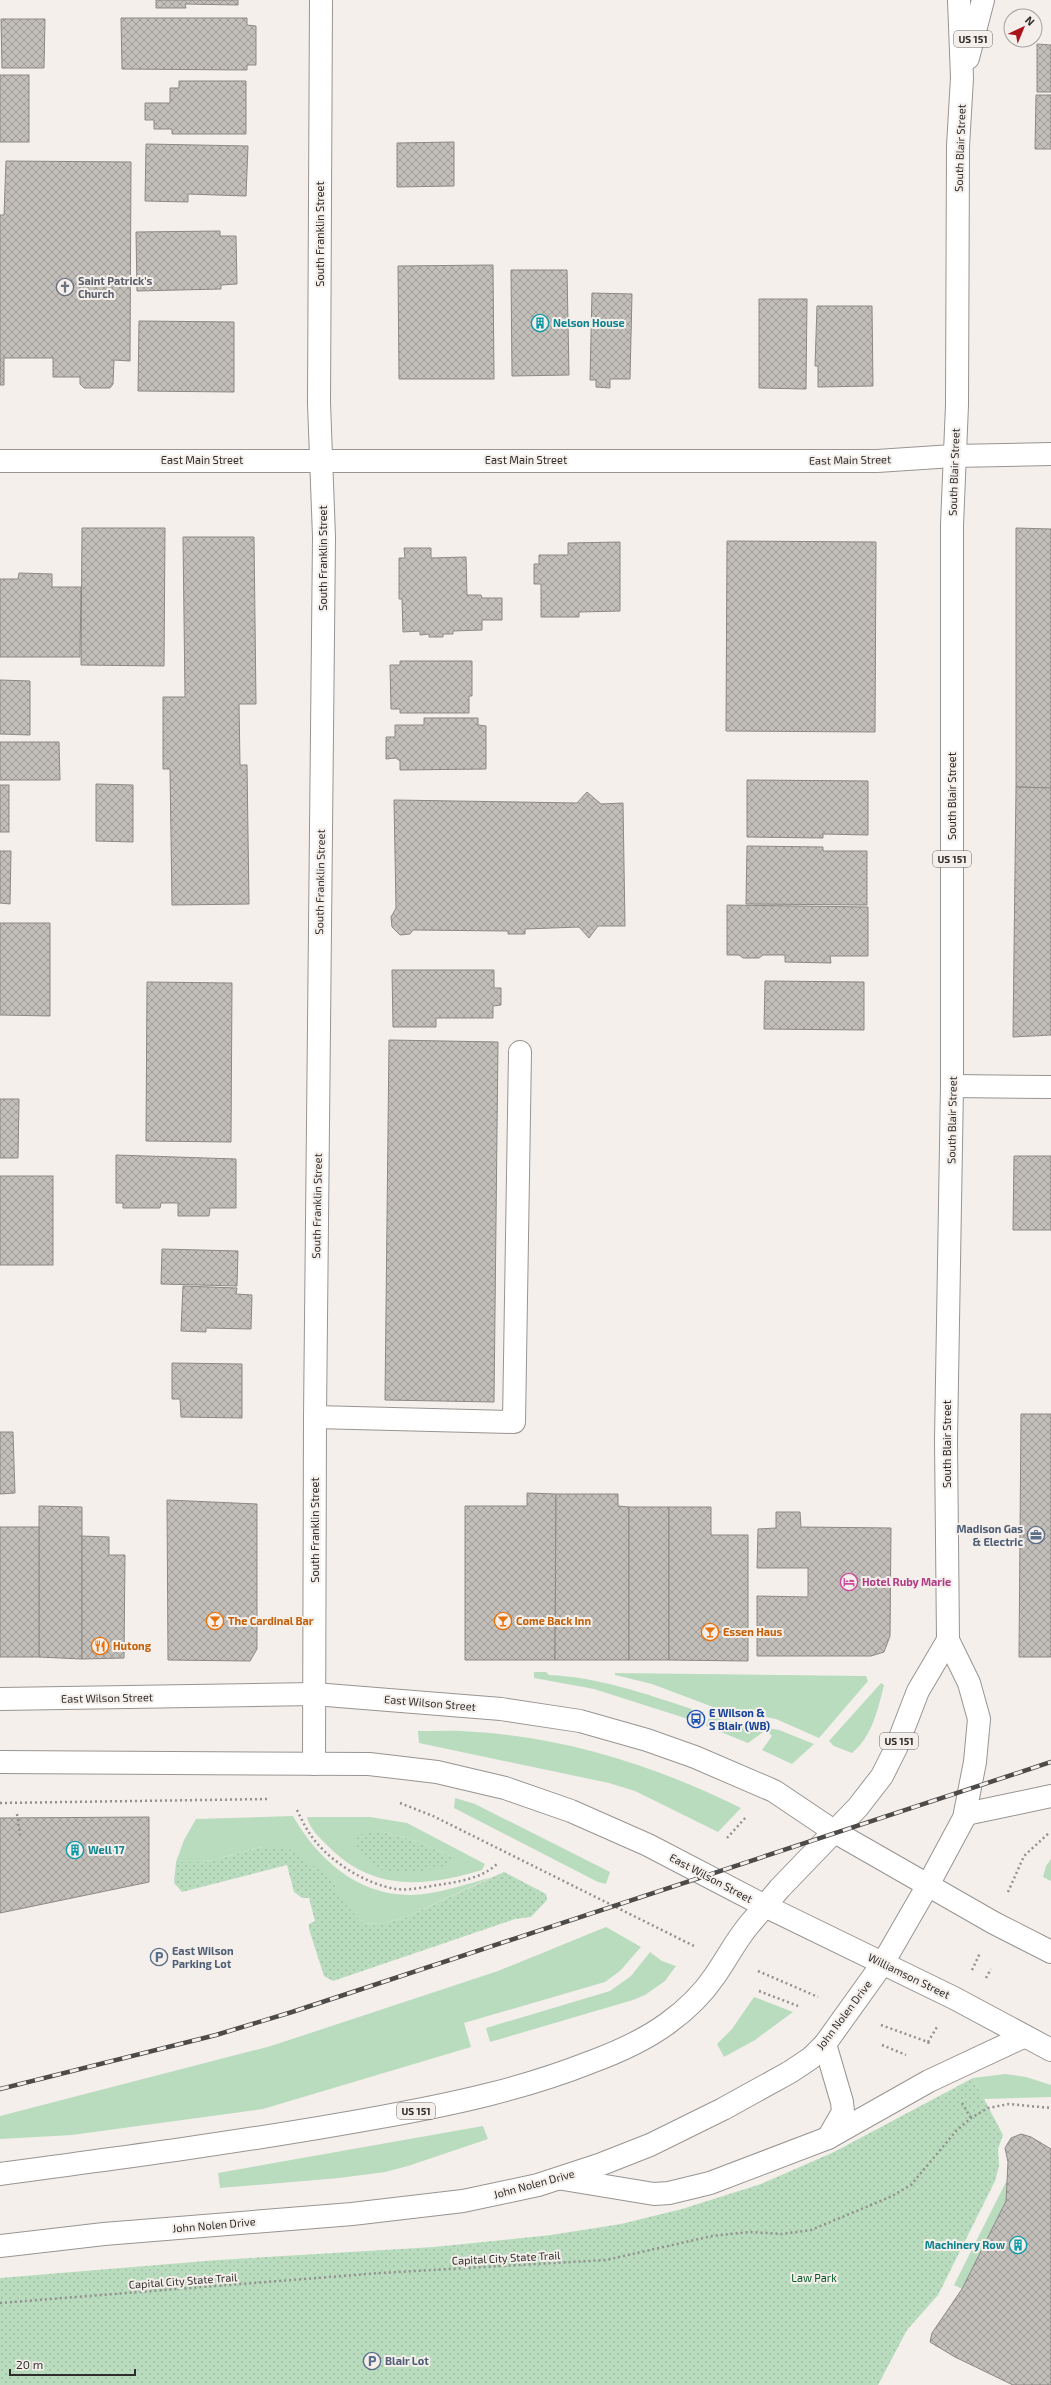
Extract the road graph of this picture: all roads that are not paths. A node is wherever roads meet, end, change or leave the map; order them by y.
1 (321, 0) edge
2 (959, 0) edge
3 (983, 0) edge
4 (962, 78) junction
5 (1051, 454) edge
6 (953, 456) junction
7 (0, 461) edge
8 (322, 461) junction
9 (520, 1052) dead end
10 (952, 1086) junction
11 (1051, 1087) edge
12 (315, 1417) junction
13 (948, 1640) junction
14 (314, 1694) junction
15 (0, 1699) edge
16 (0, 1762) edge
17 (314, 1764) junction
18 (1051, 1796) edge
19 (966, 1814) junction
20 (835, 1832) junction
21 (928, 1885) junction
22 (765, 1906) junction
23 (1051, 1952) edge
24 (883, 1963) junction
25 (1023, 2037) junction
26 (825, 2044) junction
27 (1051, 2050) edge
28 (828, 2138) junction
29 (0, 2174) edge
30 (560, 2178) junction
31 (0, 2246) edge

1 - 8 street, South Franklin Street
2 - 4 street, South Blair Street / US 151
3 - 4 street, US 151
4 - 6 street, South Blair Street / US 151
5 - 6 street, East Main Street
6 - 8 street, East Main Street
6 - 10 street, South Blair Street / US 151
7 - 8 street, East Main Street
8 - 12 street, South Franklin Street
9 - 12 street
10 - 11 street
10 - 13 street, South Blair Street / US 151
12 - 14 street, South Franklin Street
13 - 19 street, South Blair Street / US 151
13 - 20 street, US 151
14 - 15 street, East Wilson Street
14 - 17 street, South Franklin Street
14 - 20 street, East Wilson Street
16 - 17 street, East Wilson Street
17 - 22 street, East Wilson Street
18 - 19 street
19 - 21 street, South Blair Street / US 151
20 - 21 street
20 - 22 street, US 151
21 - 23 street
21 - 24 street, John Nolen Drive / US 151
22 - 24 street, Williamson Street
22 - 29 street, US 151
24 - 25 street, Williamson Street
24 - 26 street, John Nolen Drive / US 151
25 - 27 street, Williamson Street
25 - 28 street
26 - 28 street
26 - 30 street, John Nolen Drive / US 151
28 - 30 street
30 - 31 street, John Nolen Drive / US 151

